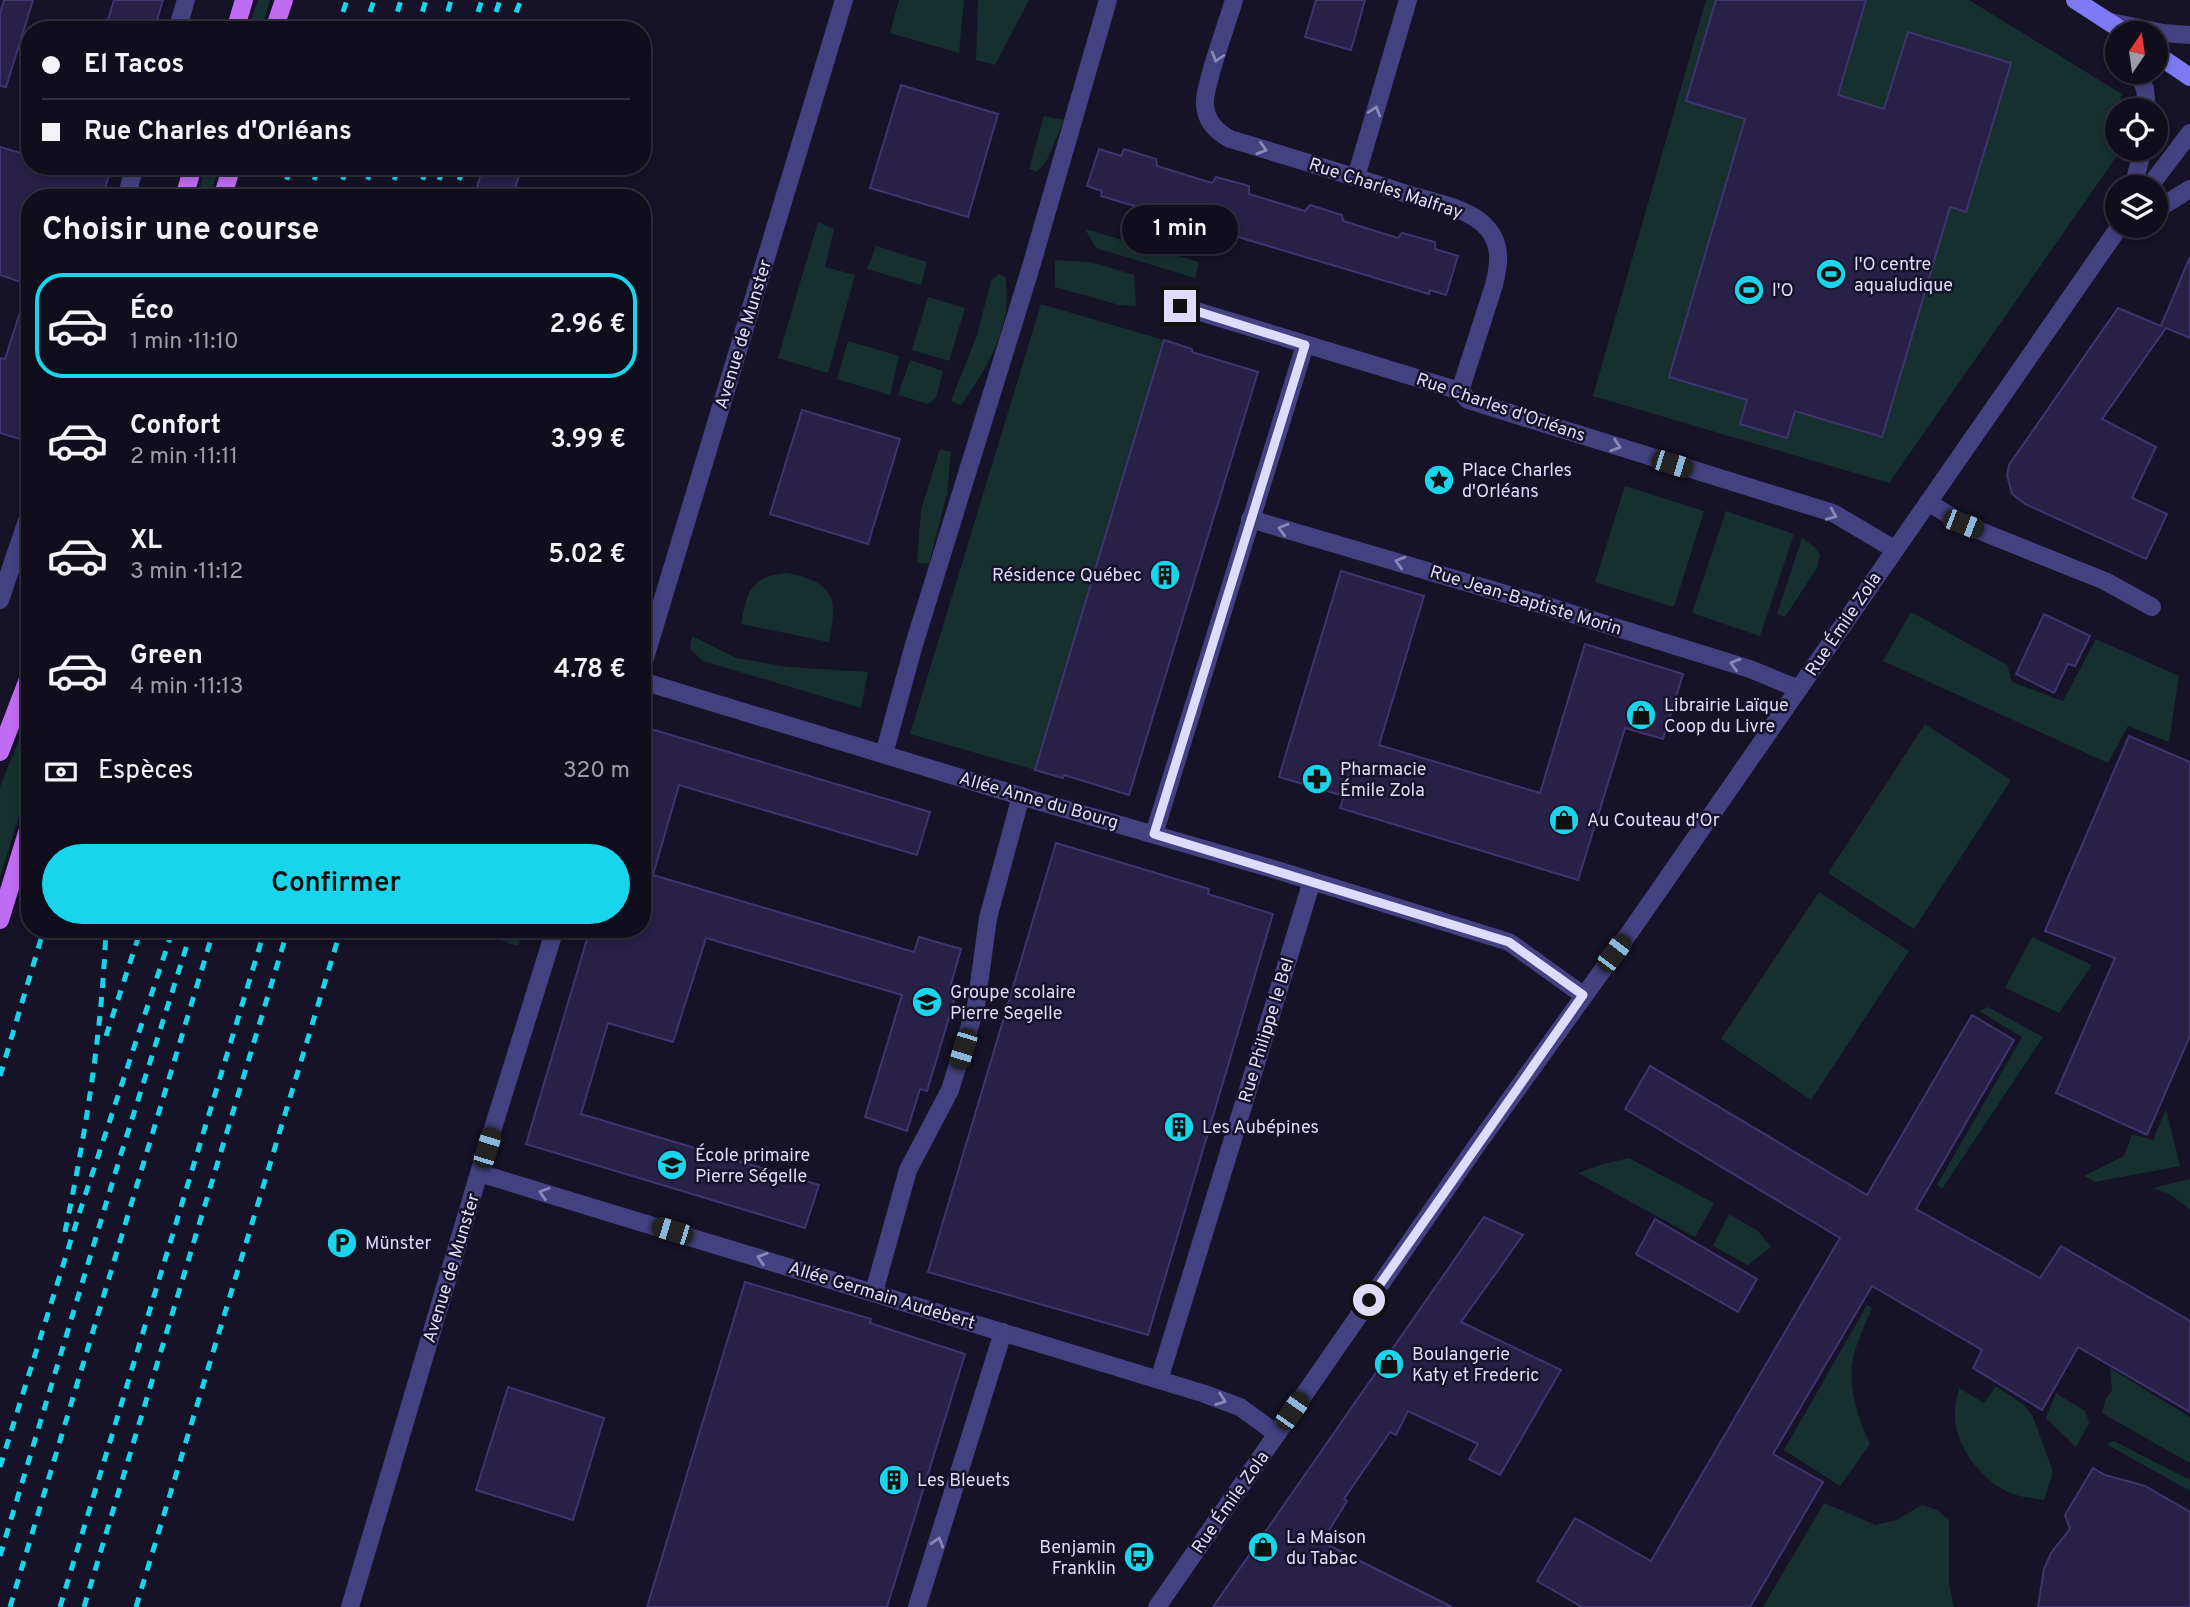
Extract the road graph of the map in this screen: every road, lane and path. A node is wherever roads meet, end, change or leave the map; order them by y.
1 (186, 0) edge
2 (244, 0) edge
3 (284, 0) edge
4 (844, 0) edge
5 (1108, 0) edge
6 (1234, 0) edge
7 (1408, 0) edge
8 (2075, 0) edge
9 (180, 21) edge
10 (238, 21) edge
11 (277, 21) edge
12 (2105, 22) edge
13 (2168, 33) edge
14 (2190, 35) edge
15 (2168, 62) edge
16 (2190, 77) edge
17 (2190, 133) edge
18 (2158, 175) edge
19 (1356, 177) junction
20 (2190, 189) edge
21 (2168, 203) edge
22 (2110, 238) edge
23 (1180, 306) dead end
24 (1305, 345) junction
25 (1460, 391) junction
26 (1928, 502) junction
27 (1250, 519) junction
28 (21, 538) edge
29 (1894, 549) junction
30 (0, 600) edge
31 (2152, 607) dead end
32 (651, 638) edge
33 (651, 684) edge
34 (1799, 689) junction
35 (21, 697) edge
36 (0, 752) edge
37 (884, 754) junction
38 (1021, 796) junction
39 (1154, 834) junction
40 (21, 852) edge
41 (1312, 881) junction
42 (0, 920) edge
43 (552, 938) edge
44 (1583, 995) junction
45 (479, 1173) junction
46 (874, 1292) junction
47 (1003, 1332) junction
48 (1159, 1380) junction
49 (1277, 1434) junction
50 (350, 1607) edge
51 (917, 1607) edge
52 (1157, 1607) edge

1 - 9 street
2 - 10 main road
3 - 11 main road
4 - 32 street, Avenue de Munster
5 - 37 street
6 -> 19 street, Rue Charles Malfray
19 -> 7 street
8 - 12 main road
13 - 14 street
15 - 16 main road
17 - 18 street
19 - 25 street, Rue Charles Malfray
20 - 21 street
22 - 26 street, Rue Émile Zola
23 - 24 street, Rue Charles d'Orléans
24 - 25 street, Rue Charles d'Orléans
24 - 27 street
25 -> 29 street, Rue Charles d'Orléans
26 - 29 street, Rue Émile Zola
26 - 31 street
34 -> 27 street, Rue Jean-Baptiste Morin
27 - 39 street
28 - 30 street
29 - 34 street, Rue Émile Zola
33 - 37 street, Allée Anne du Bourg
34 - 44 street, Rue Émile Zola
35 - 36 main road
37 - 38 street, Allée Anne du Bourg
38 - 39 street, Allée Anne du Bourg
38 - 46 street
39 - 41 street, Allée Anne du Bourg
40 - 42 main road
41 - 44 street, Allée Anne du Bourg
41 - 48 street, Rue Philippe le Bel
43 - 45 street, Avenue de Munster
44 - 49 street, Rue Émile Zola
46 -> 45 street, Allée Germain Audebert
45 - 50 street, Avenue de Munster
46 - 47 street, Allée Germain Audebert
47 - 48 street, Allée Germain Audebert
51 -> 47 street
48 -> 49 street, Allée Germain Audebert
49 - 52 street, Rue Émile Zola

